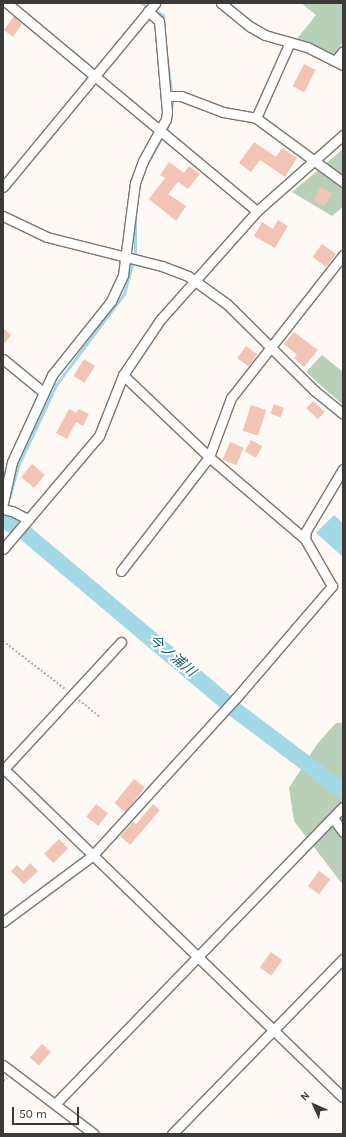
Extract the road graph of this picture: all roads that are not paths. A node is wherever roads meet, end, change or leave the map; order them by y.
1 (7, 3) edge
2 (155, 3) edge
3 (221, 3) edge
4 (148, 11) junction
5 (290, 42) junction
6 (343, 51) edge
7 (339, 63) edge
8 (94, 77) junction
9 (168, 96) junction
10 (256, 118) junction
11 (159, 130) junction
12 (343, 135) edge
13 (314, 161) junction
14 (343, 182) edge
15 (3, 186) edge
16 (257, 211) junction
17 (3, 216) edge
18 (343, 255) edge
19 (124, 257) junction
20 (195, 280) junction
21 (272, 348) junction
22 (3, 359) edge
23 (123, 375) junction
24 (43, 392) junction
25 (343, 414) edge
26 (209, 456) junction
27 (343, 469) edge
28 (3, 503) edge
29 (3, 509) edge
30 (28, 519) junction
31 (305, 539) junction
32 (3, 549) edge
33 (121, 571) dead end
34 (121, 642) dead end
35 (3, 769) edge
36 (343, 807) edge
37 (333, 818) junction
38 (343, 832) edge
39 (92, 856) junction
40 (3, 922) edge
41 (199, 957) junction
42 (343, 959) edge
43 (274, 1030) junction
44 (3, 1065) edge
45 (343, 1097) edge
46 (55, 1104) junction
47 (94, 1134) edge
48 (172, 1134) edge

1 - 8 street
2 - 4 street
3 - 5 street
4 - 8 street
4 - 9 street
5 - 7 street
5 - 10 street
6 - 7 street
8 - 11 street
8 - 15 street
9 - 10 street
9 - 11 street
10 - 13 street
11 - 16 street
11 - 19 street
12 - 13 street
13 - 14 street
13 - 16 street
16 - 20 street
17 - 19 street
18 - 21 street
19 - 20 street
19 - 24 street
20 - 21 street
20 - 23 street
21 - 25 street
21 - 26 street
22 - 24 street
23 - 26 street
23 - 30 street
24 - 28 street
26 - 31 street
26 - 33 street
27 - 31 street
29 - 30 street
30 - 32 street
31 - 39 street
34 - 35 street
35 - 39 street
36 - 37 street
37 - 38 street
37 - 41 street
39 - 40 street
39 - 41 street
41 - 43 street
41 - 46 street
42 - 43 street
43 - 45 street
43 - 48 street
44 - 46 street
46 - 47 street

